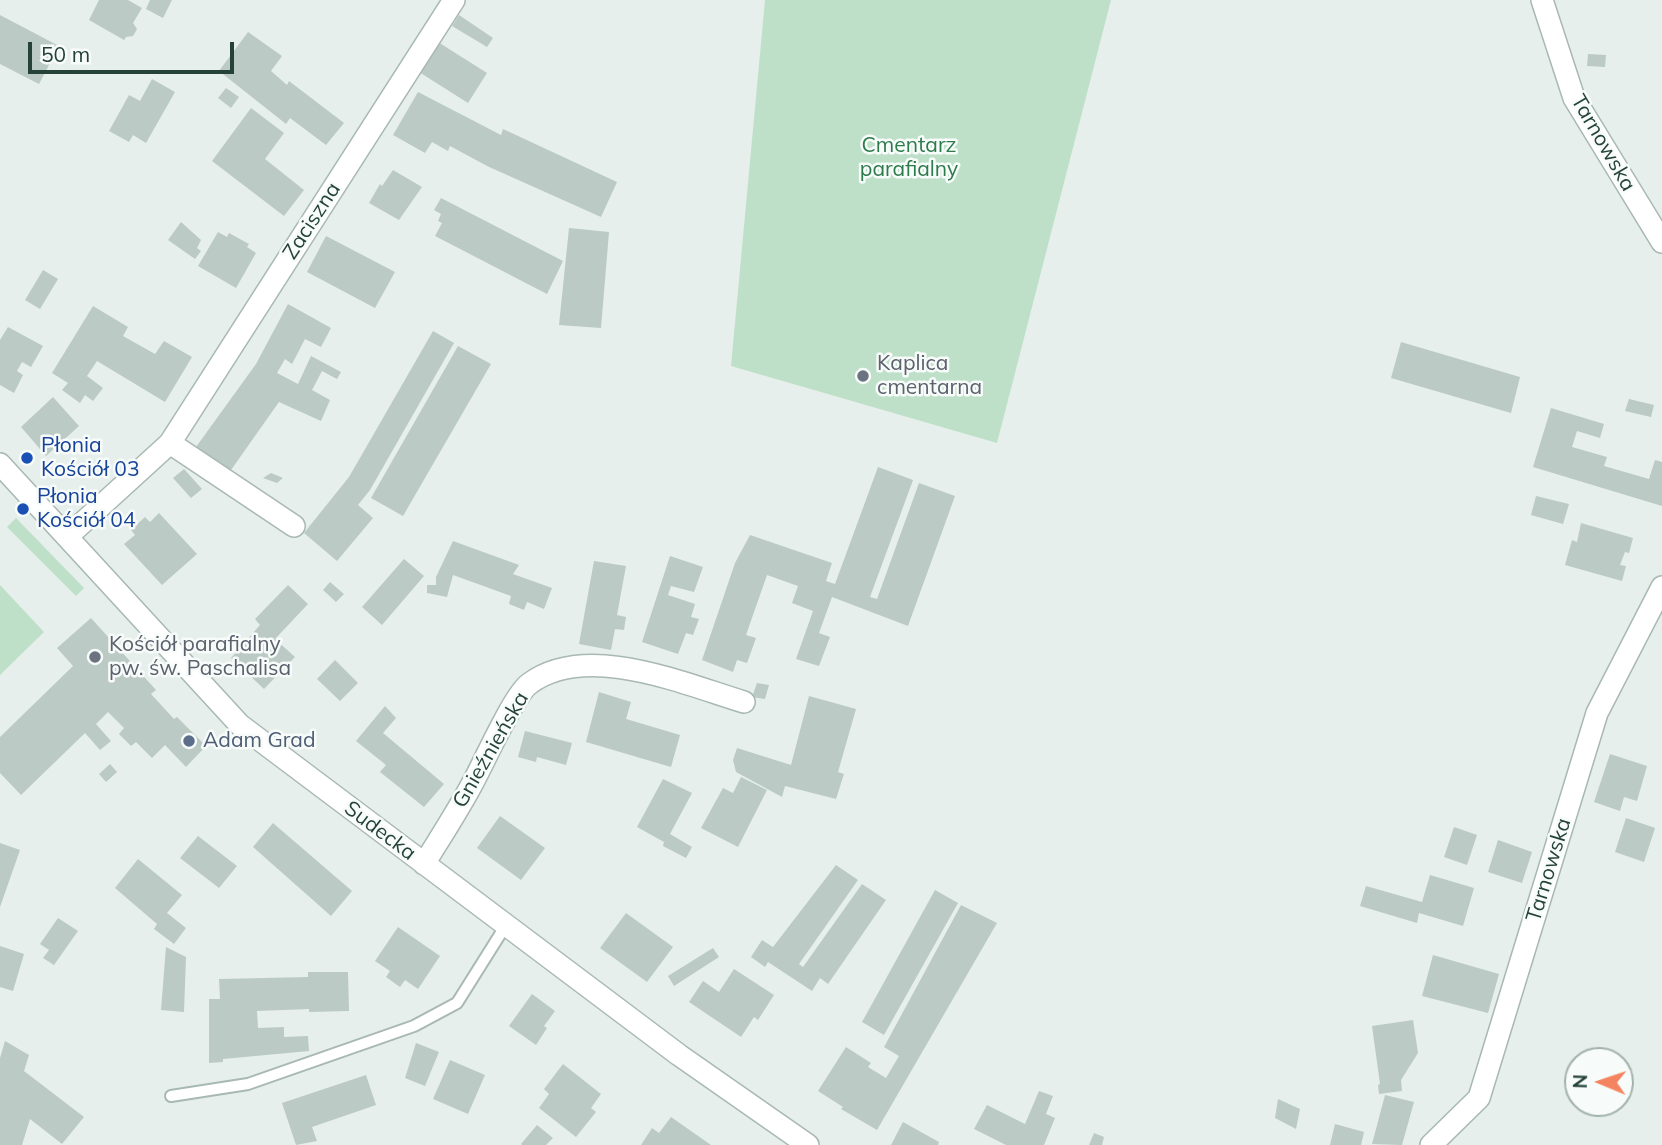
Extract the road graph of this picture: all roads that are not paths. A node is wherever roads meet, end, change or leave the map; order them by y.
1 (454, 0) edge
2 (1542, 0) edge
3 (1662, 242) edge
4 (170, 443) junction
5 (0, 464) edge
6 (294, 526) dead end
7 (68, 536) junction
8 (1662, 587) edge
9 (744, 702) dead end
10 (424, 864) junction
11 (506, 925) junction
12 (171, 1096) dead end
13 (808, 1145) edge
14 (1431, 1145) edge

1 - 4 street, Zaciszna
2 - 3 street, Tarnowska
4 - 6 street
4 - 7 street, Zaciszna
5 - 7 street, Sudecka
7 - 10 street, Sudecka
8 - 14 street, Tarnowska
9 - 10 street, Gnieźnieńska
10 - 11 street, Sudecka
11 - 12 lane
11 - 13 street, Sudecka

